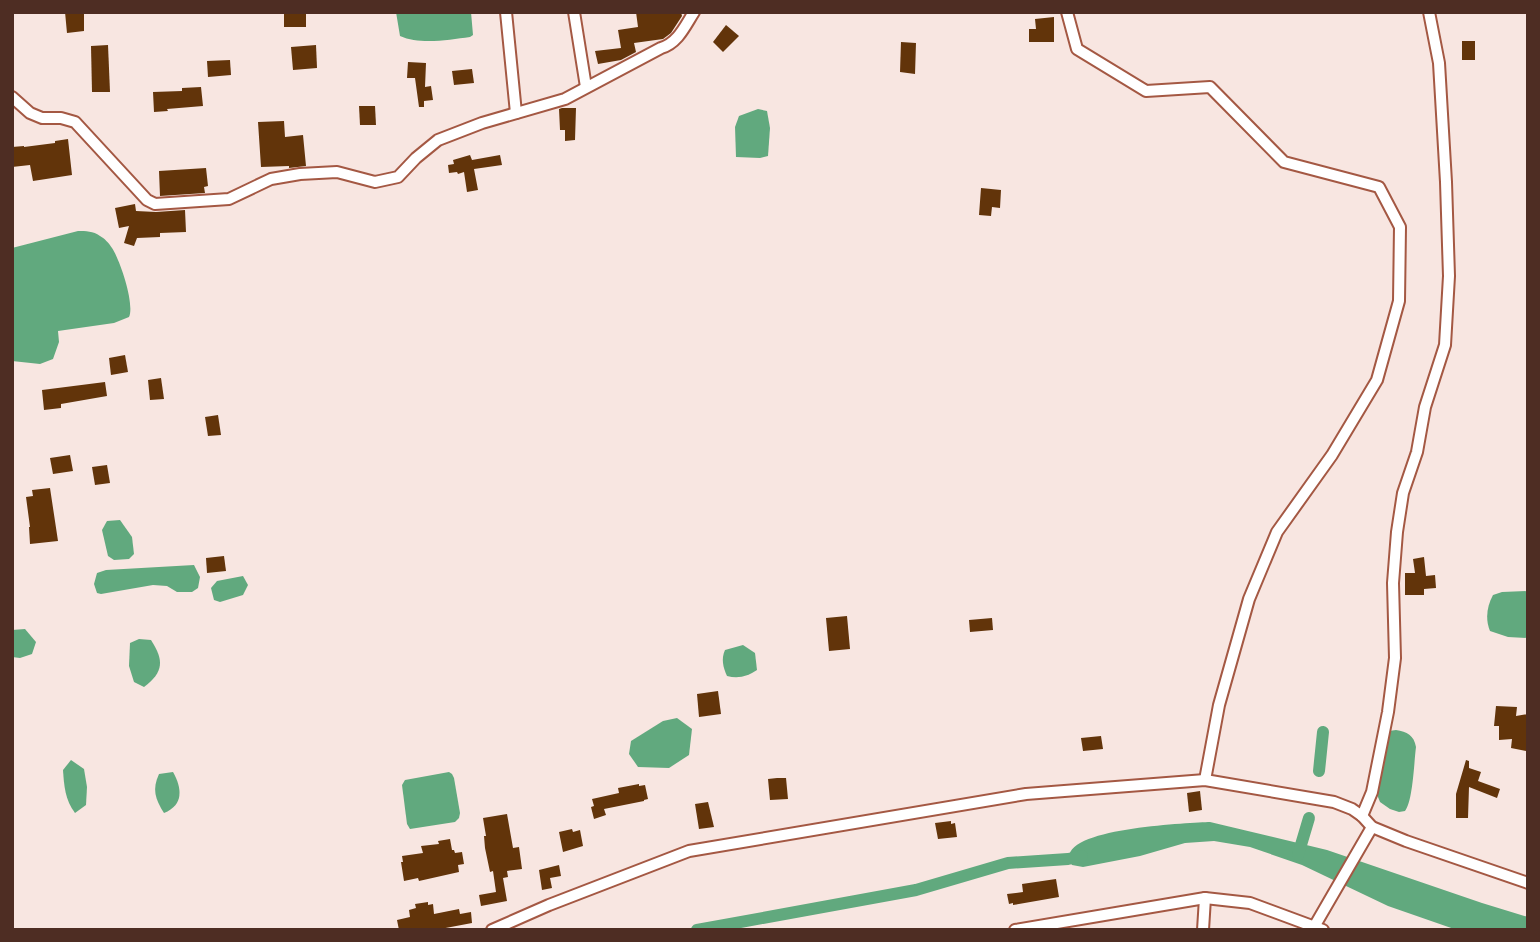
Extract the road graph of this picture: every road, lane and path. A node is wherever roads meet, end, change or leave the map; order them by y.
1 (506, 12) edge
2 (574, 12) edge
3 (694, 12) edge
4 (1067, 12) edge
5 (1429, 12) edge
6 (586, 87) junction
7 (12, 97) edge
8 (516, 113) junction
9 (1205, 780) junction
10 (1362, 816) junction
11 (1372, 827) junction
12 (1528, 883) edge
13 (1205, 898) junction
14 (1319, 928) edge
15 (492, 930) edge
16 (1015, 930) edge
17 (1203, 930) edge

1 - 8 street
2 - 6 street
3 - 6 street
4 - 9 street
5 - 10 street
6 - 8 street
7 - 8 street
9 - 10 street
9 - 15 street
10 - 11 street
11 - 12 street
11 - 14 street
13 - 14 street
13 - 16 street
13 - 17 street

